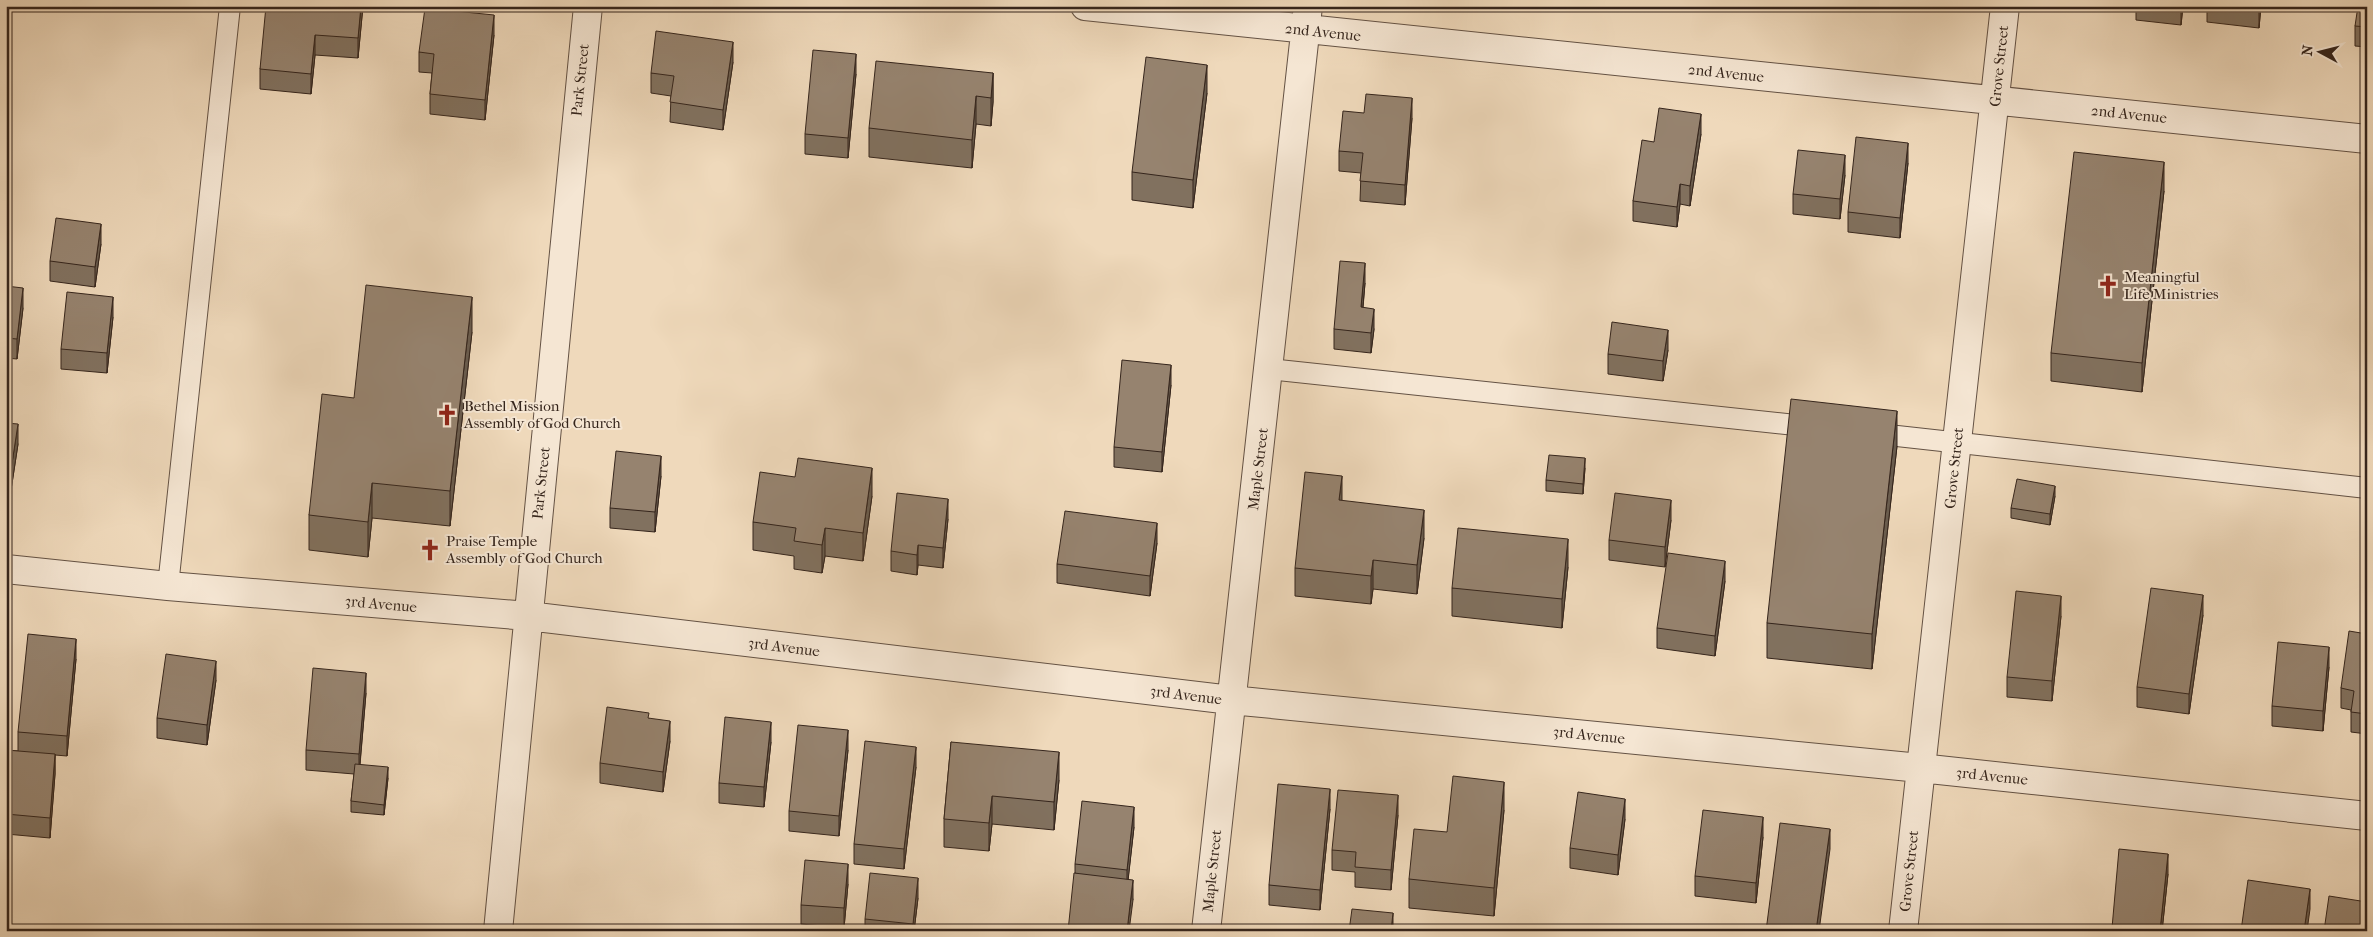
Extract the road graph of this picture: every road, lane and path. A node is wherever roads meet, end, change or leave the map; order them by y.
1 (230, 6) edge
2 (588, 6) edge
3 (1086, 6) edge
4 (2005, 6) edge
5 (1307, 18) edge
6 (1995, 100) junction
7 (2367, 140) edge
8 (1269, 369) junction
9 (1957, 442) junction
10 (2367, 488) edge
11 (6, 569) edge
12 (168, 586) junction
13 (528, 616) junction
14 (1231, 700) junction
15 (1920, 768) junction
16 (2367, 816) edge
17 (498, 931) edge
18 (1206, 931) edge
19 (1903, 931) edge

1 - 12 lane
2 - 13 street, Park Street
3 - 5 street, 2nd Avenue
4 - 6 street, Grove Street
5 - 6 street, 2nd Avenue
5 - 8 street, Maple Street
6 - 7 street, 2nd Avenue
6 - 9 street, Grove Street
8 - 9 lane
8 - 14 street, Maple Street
9 - 10 lane
9 - 15 street, Grove Street
11 - 12 street, 3rd Avenue
12 - 13 street, 3rd Avenue
13 - 14 street, 3rd Avenue
13 - 17 street, Park Street
14 - 15 street, 3rd Avenue
14 - 18 street, Maple Street
15 - 16 street, 3rd Avenue
15 - 19 street, Grove Street

